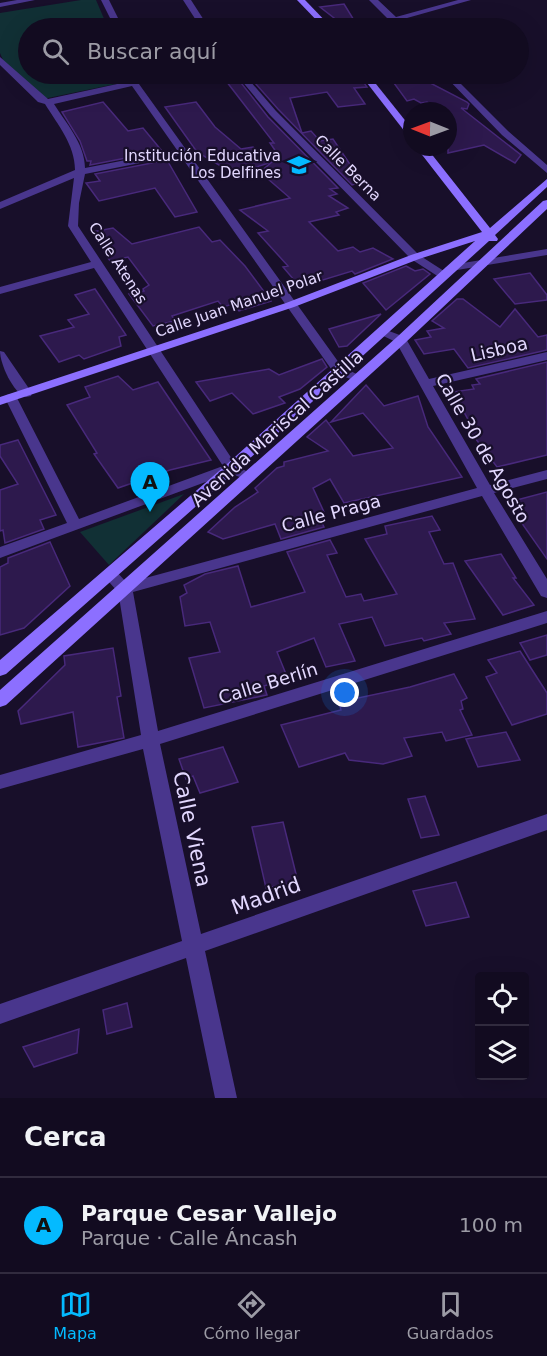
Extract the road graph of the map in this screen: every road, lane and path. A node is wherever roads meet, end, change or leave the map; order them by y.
1 (31, 0) edge
2 (105, 0) edge
3 (187, 0) edge
4 (301, 0) edge
5 (374, 0) edge
6 (467, 1) edge
7 (0, 5) edge
8 (114, 18) edge
9 (199, 18) edge
10 (318, 18) edge
11 (393, 18) edge
12 (403, 18) edge
13 (0, 60) edge
14 (18, 78) edge
15 (25, 84) edge
16 (129, 84) edge
17 (135, 84) edge
18 (248, 84) edge
19 (372, 84) edge
20 (457, 84) edge
21 (48, 102) junction
22 (403, 124) edge
23 (181, 152) junction
24 (428, 156) edge
25 (547, 170) edge
26 (80, 172) junction
27 (547, 182) edge
28 (547, 203) edge
29 (0, 206) edge
30 (489, 233) junction
31 (500, 248) junction
32 (547, 252) edge
33 (415, 257) junction
34 (98, 263) junction
35 (483, 264) junction
36 (447, 272) junction
37 (0, 291) edge
38 (290, 304) junction
39 (381, 332) junction
40 (401, 340) junction
41 (155, 351) junction
42 (0, 355) edge
43 (547, 356) edge
44 (338, 370) junction
45 (359, 378) junction
46 (424, 384) junction
47 (26, 393) junction
48 (6, 400) edge
49 (231, 468) junction
50 (547, 474) edge
51 (249, 477) junction
52 (486, 491) junction
53 (75, 525) junction
54 (0, 553) edge
55 (110, 574) junction
56 (124, 589) junction
57 (547, 592) edge
58 (547, 617) edge
59 (0, 670) edge
60 (0, 700) edge
61 (150, 740) junction
62 (0, 782) edge
63 (547, 822) edge
64 (195, 947) junction
65 (0, 1014) edge
66 (226, 1098) edge

1 - 7 street
2 - 8 street
3 - 9 street
4 - 10 main road
5 - 11 street
6 - 12 street
13 - 14 street, Calle Atenas
15 - 21 street, Calle Atenas
16 - 21 street
17 - 23 street
18 - 33 street, Calle Berna
19 - 22 main road
20 - 25 street
21 - 26 street, Calle Atenas
23 - 26 street
23 - 38 street
24 - 30 main road
26 - 29 street
26 - 34 street, Calle Atenas
27 - 30 main road, Avenida Mariscal Castilla
28 - 31 main road, Avenida Mariscal Castilla
30 - 31 main road
30 - 33 main road, Calle Juan Manuel Polar
30 - 36 main road, Avenida Mariscal Castilla
31 - 35 main road, Avenida Mariscal Castilla
32 - 35 street
33 - 36 street, Calle Berna
33 - 38 main road, Calle Juan Manuel Polar
34 - 37 street
34 - 41 street, Calle Atenas
35 - 36 street
35 - 40 main road, Avenida Mariscal Castilla
36 - 39 main road, Avenida Mariscal Castilla
38 - 41 main road, Calle Juan Manuel Polar
38 - 44 street
39 - 40 street
39 - 44 main road, Avenida Mariscal Castilla
40 - 45 main road, Avenida Mariscal Castilla
40 - 46 street, Calle 30 de Agosto
41 - 47 main road, Calle Juan Manuel Polar
41 - 49 street, Calle Atenas
42 - 47 street
43 - 46 street, Lisboa
44 - 45 street
44 - 49 main road, Avenida Mariscal Castilla
45 - 51 main road, Avenida Mariscal Castilla
46 - 52 street, Calle 30 de Agosto
47 - 48 main road, Calle Juan Manuel Polar
48 - 53 street
49 - 51 street
49 - 53 street
49 - 55 main road, Avenida Mariscal Castilla
50 - 52 street, Calle Praga
51 - 56 main road, Avenida Mariscal Castilla
52 - 56 street, Calle Praga
52 - 57 street, Calle 30 de Agosto
53 - 54 street
55 - 56 street
55 - 59 main road, Avenida Mariscal Castilla
56 - 60 main road, Avenida Mariscal Castilla
56 - 61 street, Calle Viena
58 - 61 street, Calle Berlín
61 - 62 street, Calle Berlín
61 - 64 street, Calle Viena
63 - 64 street, Madrid
64 - 65 street, Madrid
64 - 66 street, Calle Viena

